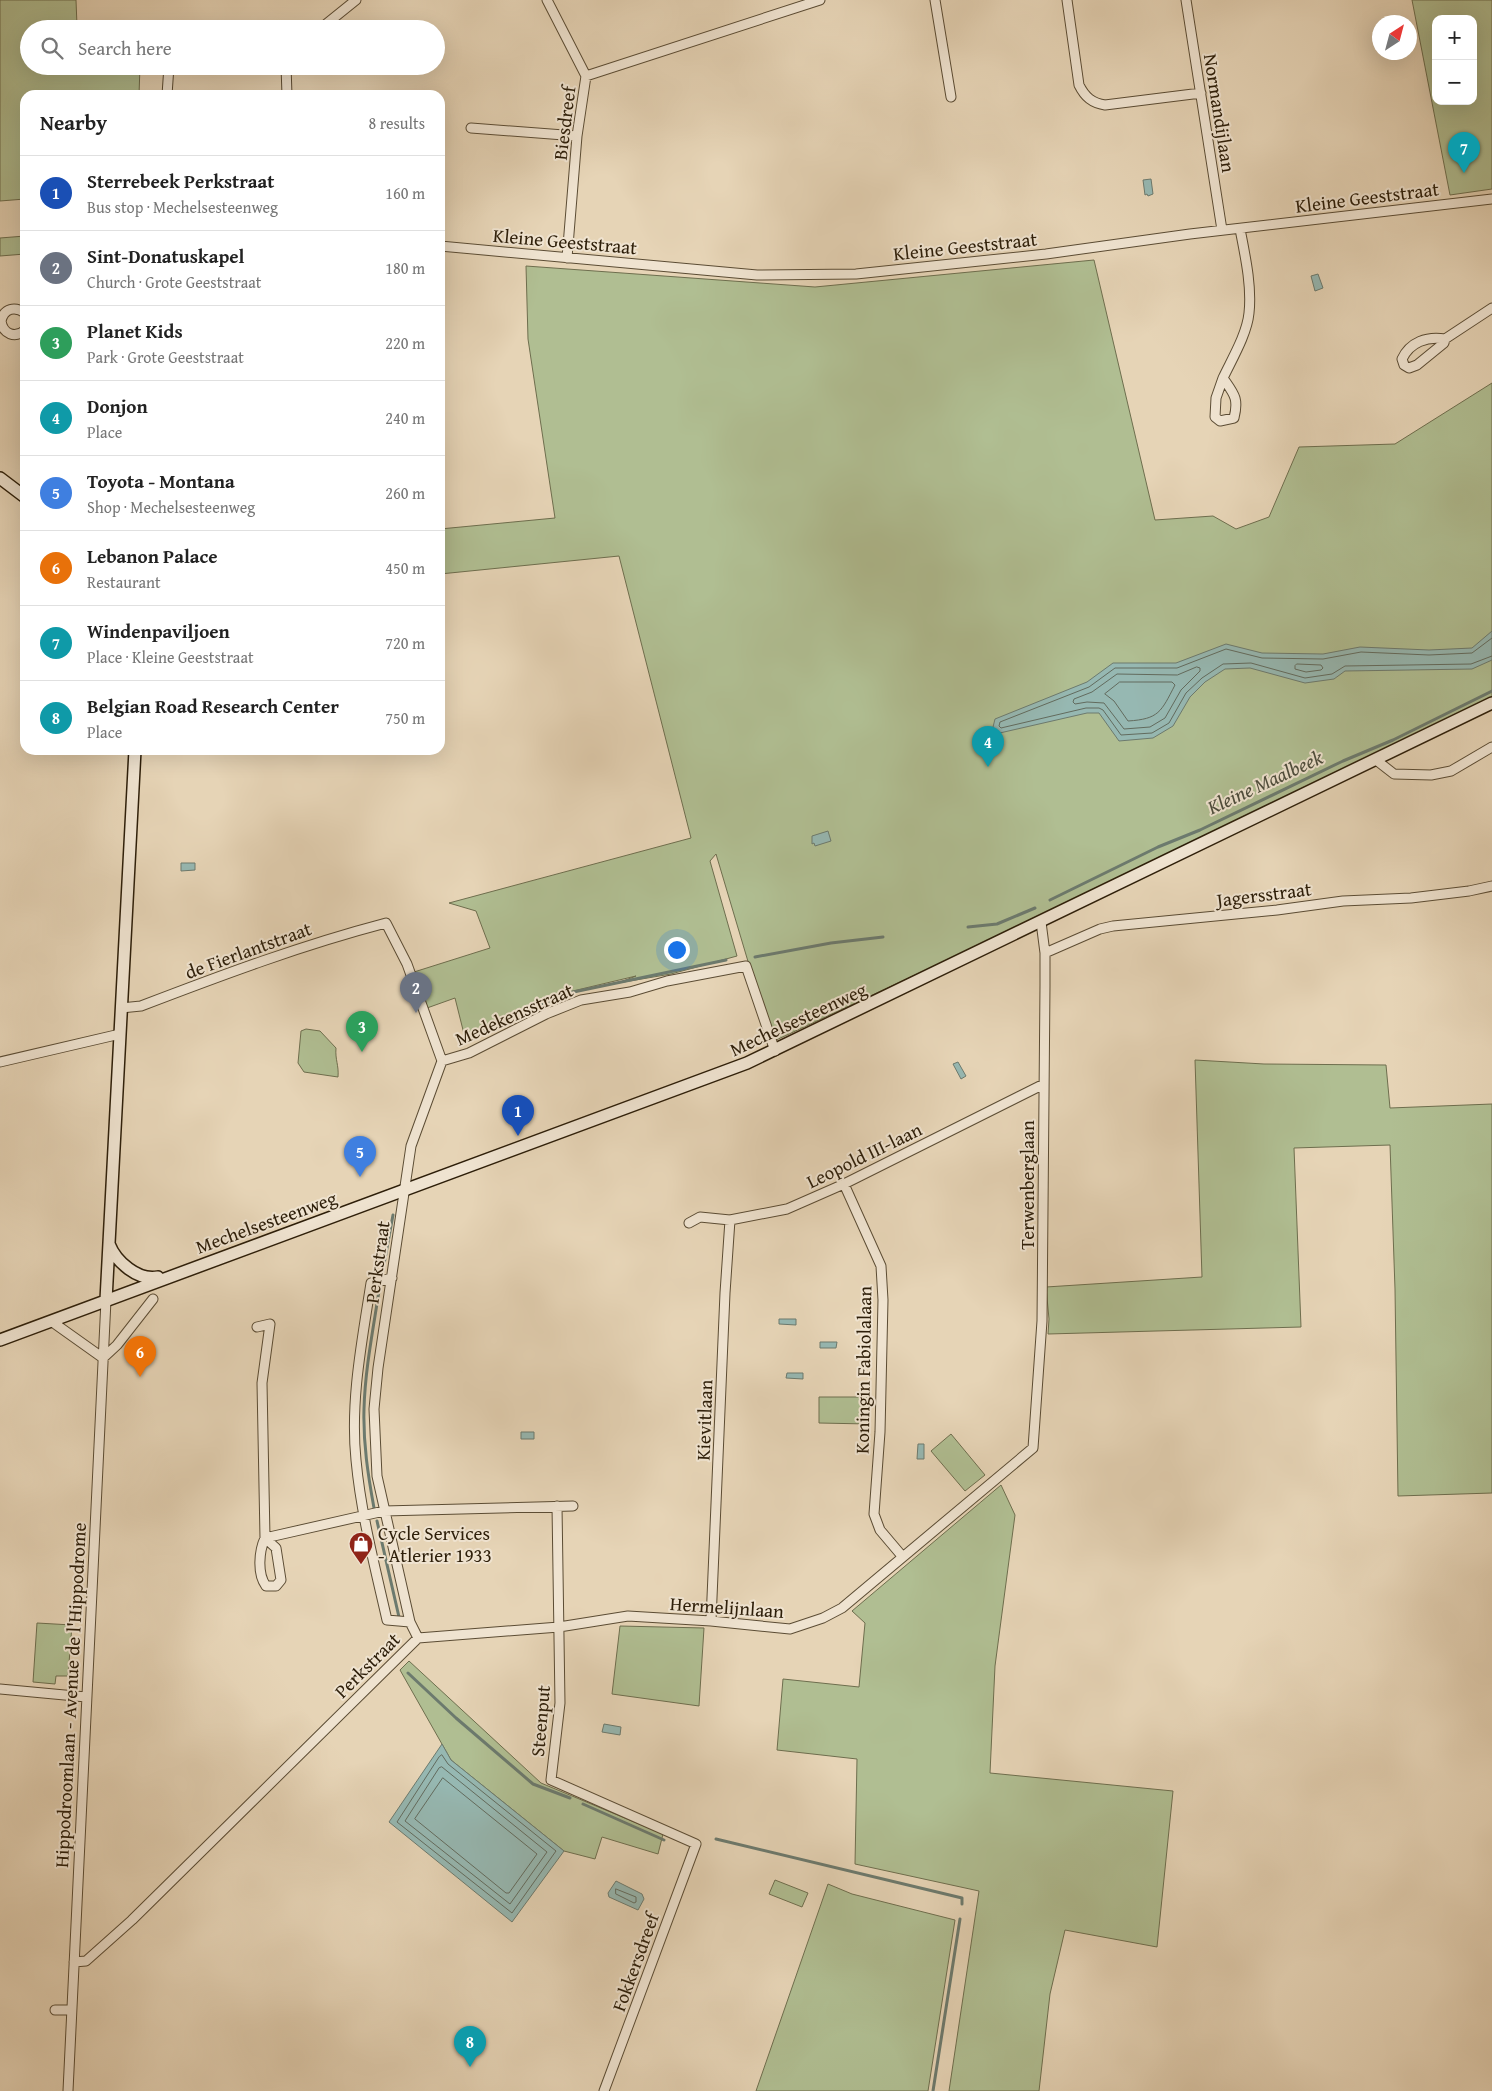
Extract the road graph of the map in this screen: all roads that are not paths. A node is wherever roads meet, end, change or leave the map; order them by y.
1 (356, 0) edge
2 (547, 0) edge
3 (820, 0) edge
4 (935, 0) edge
5 (1067, 0) edge
6 (1186, 0) edge
7 (331, 20) edge
8 (168, 75) edge
9 (286, 75) edge
10 (586, 76) junction
11 (167, 90) edge
12 (287, 90) edge
13 (1200, 93) junction
14 (951, 97) dead end
15 (471, 128) dead end
16 (577, 136) junction
17 (1492, 199) edge
18 (1240, 229) junction
19 (1222, 230) junction
20 (445, 246) edge
21 (568, 258) junction
22 (1492, 308) edge
23 (20, 310) edge
24 (20, 333) edge
25 (1445, 339) junction
26 (1223, 378) dead end
27 (0, 478) edge
28 (20, 493) edge
29 (1492, 704) edge
30 (1492, 747) edge
31 (135, 755) edge
32 (1376, 760) junction
33 (1492, 886) edge
34 (1041, 922) junction
35 (1045, 953) junction
36 (121, 1008) junction
37 (120, 1034) junction
38 (775, 1051) junction
39 (442, 1061) junction
40 (0, 1062) edge
41 (1044, 1084) junction
42 (844, 1184) junction
43 (404, 1190) junction
44 (730, 1220) junction
45 (689, 1222) dead end
46 (109, 1244) junction
47 (172, 1275) junction
48 (392, 1278) junction
49 (106, 1300) junction
50 (153, 1300) dead end
51 (51, 1321) junction
52 (257, 1327) dead end
53 (0, 1340) edge
54 (103, 1358) junction
55 (1033, 1448) joint
56 (557, 1506) junction
57 (573, 1506) dead end
58 (384, 1511) junction
59 (364, 1515) junction
60 (265, 1538) junction
61 (902, 1556) junction
62 (711, 1620) junction
63 (410, 1622) junction
64 (559, 1626) junction
65 (418, 1638) junction
66 (0, 1689) edge
67 (86, 1697) junction
68 (696, 1844) joint
69 (74, 1962) junction
70 (55, 2010) dead end
71 (71, 2010) junction
72 (68, 2091) edge
73 (604, 2091) edge

1 - 7 street
2 - 10 street, Biesdreef
3 - 10 street
4 - 14 street
5 - 13 street
6 - 13 street, Normandijlaan
8 - 11 street
9 - 12 street
10 - 16 street, Biesdreef
13 - 19 street, Normandijlaan
15 - 16 street
16 - 21 street, Biesdreef
17 - 18 street, Kleine Geeststraat
18 - 19 street, Kleine Geeststraat
18 - 26 street
19 - 21 street, Kleine Geeststraat
20 - 21 street, Kleine Geeststraat
22 - 25 street
23 - 24 street
25 - 25 street
27 - 28 main road
29 - 32 main road, Mechelsesteenweg
30 - 32 street
31 - 36 main road
32 - 34 main road, Mechelsesteenweg
33 - 35 street, Jagersstraat
34 - 35 street, Terwenberglaan
34 - 38 main road, Mechelsesteenweg
35 - 41 street, Terwenberglaan
36 - 37 main road
36 - 39 street, de Fierlantstraat
37 - 40 street
37 - 46 main road
38 - 39 street, Medekensstraat
38 - 43 main road, Mechelsesteenweg
39 - 43 street, Perkstraat
41 - 42 street, Leopold III-laan
41 - 55 street, Terwenberglaan
42 - 44 street, Leopold III-laan
42 - 61 street, Koningin Fabiolalaan
43 - 47 main road, Mechelsesteenweg
43 - 48 street, Perkstraat
44 - 45 street, Leopold III-laan
44 - 62 street, Kievitlaan
46 - 47 main road
46 - 49 main road
47 - 49 main road, Mechelsesteenweg
48 - 58 street, Perkstraat
48 - 59 street
49 - 51 main road, Mechelsesteenweg
49 - 54 street, Hippodroomlaan - Avenue de l'Hippodrome
50 - 54 street
51 - 53 main road, Mechelsesteenweg
51 - 54 street
52 - 60 street
54 - 67 street, Hippodroomlaan - Avenue de l'Hippodrome
55 - 61 street, Hermelijnlaan
56 - 57 street
56 - 58 street
56 - 64 street, Steenput
58 - 59 street
58 - 63 street, Perkstraat
59 - 60 street
59 - 63 street
60 - 60 street
61 - 62 street, Hermelijnlaan
62 - 64 street, Hermelijnlaan
63 - 65 street, Perkstraat
64 - 65 street, Hermelijnlaan
64 - 68 street, Steenput
65 - 69 street, Perkstraat
66 - 67 street
67 - 69 street, Hippodroomlaan - Avenue de l'Hippodrome
68 - 73 street, Fokkersdreef
69 - 71 street, Hippodroomlaan - Avenue de l'Hippodrome
70 - 71 street
71 - 72 street, Hippodroomlaan - Avenue de l'Hippodrome

